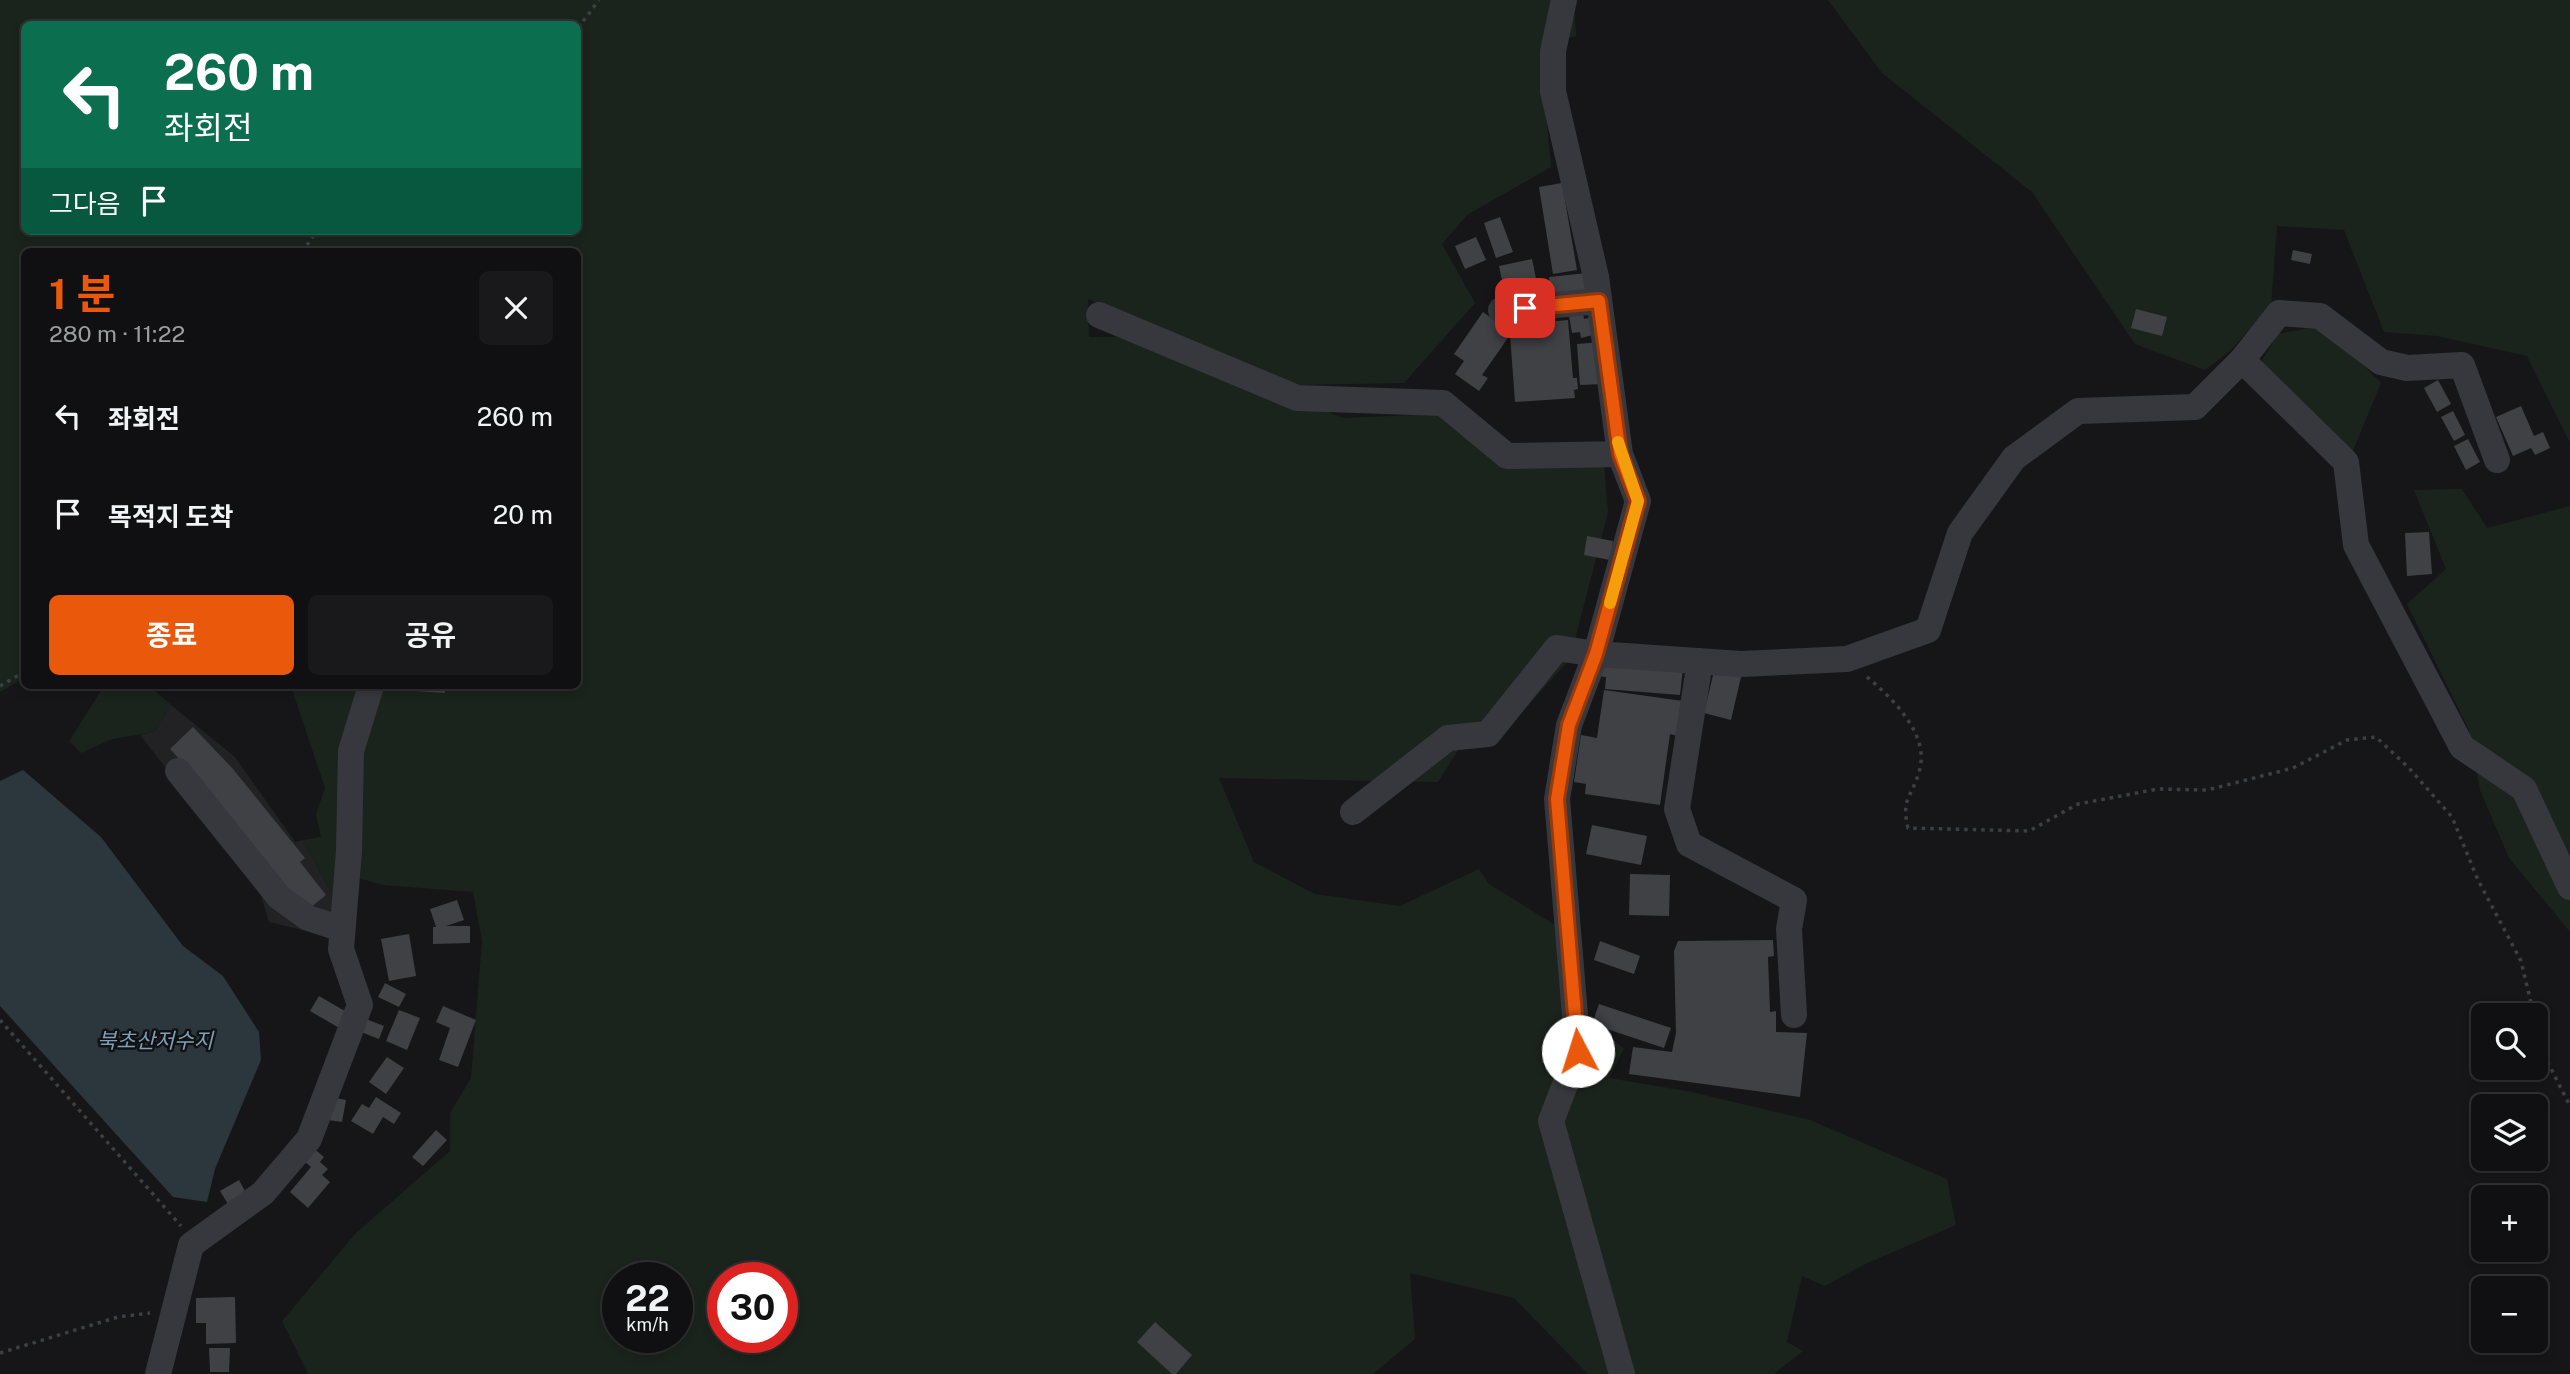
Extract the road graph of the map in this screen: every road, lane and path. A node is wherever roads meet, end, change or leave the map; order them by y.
1 (599, 0) edge
2 (1564, 0) edge
3 (581, 23) edge
4 (1599, 301) junction
5 (1501, 310) dead end
6 (1099, 315) dead end
7 (2242, 360) junction
8 (1620, 454) junction
9 (2497, 460) dead end
10 (1596, 654) junction
11 (1847, 659) junction
12 (1700, 661) junction
13 (21, 674) edge
14 (0, 686) edge
15 (370, 689) edge
16 (178, 771) dead end
17 (1353, 812) dead end
18 (2570, 887) edge
19 (342, 929) junction
20 (2531, 1003) edge
21 (1794, 1016) dead end
22 (0, 1020) edge
23 (2548, 1063) edge
24 (2570, 1106) edge
25 (191, 1245) junction
26 (173, 1315) junction
27 (0, 1353) edge
28 (158, 1374) edge
29 (1622, 1374) edge

1 - 3 path
2 - 4 street
4 - 5 street
4 - 8 street
6 - 8 street
7 - 9 street
7 - 11 street
7 - 18 street
8 - 10 street
10 - 12 street
10 - 17 street
10 - 29 street
11 - 12 street
11 - 20 path
12 - 21 street
13 - 14 path
15 - 19 street
16 - 19 street
19 - 25 street
22 - 25 path
23 - 24 path
25 - 26 street
26 - 27 path
26 - 28 street

